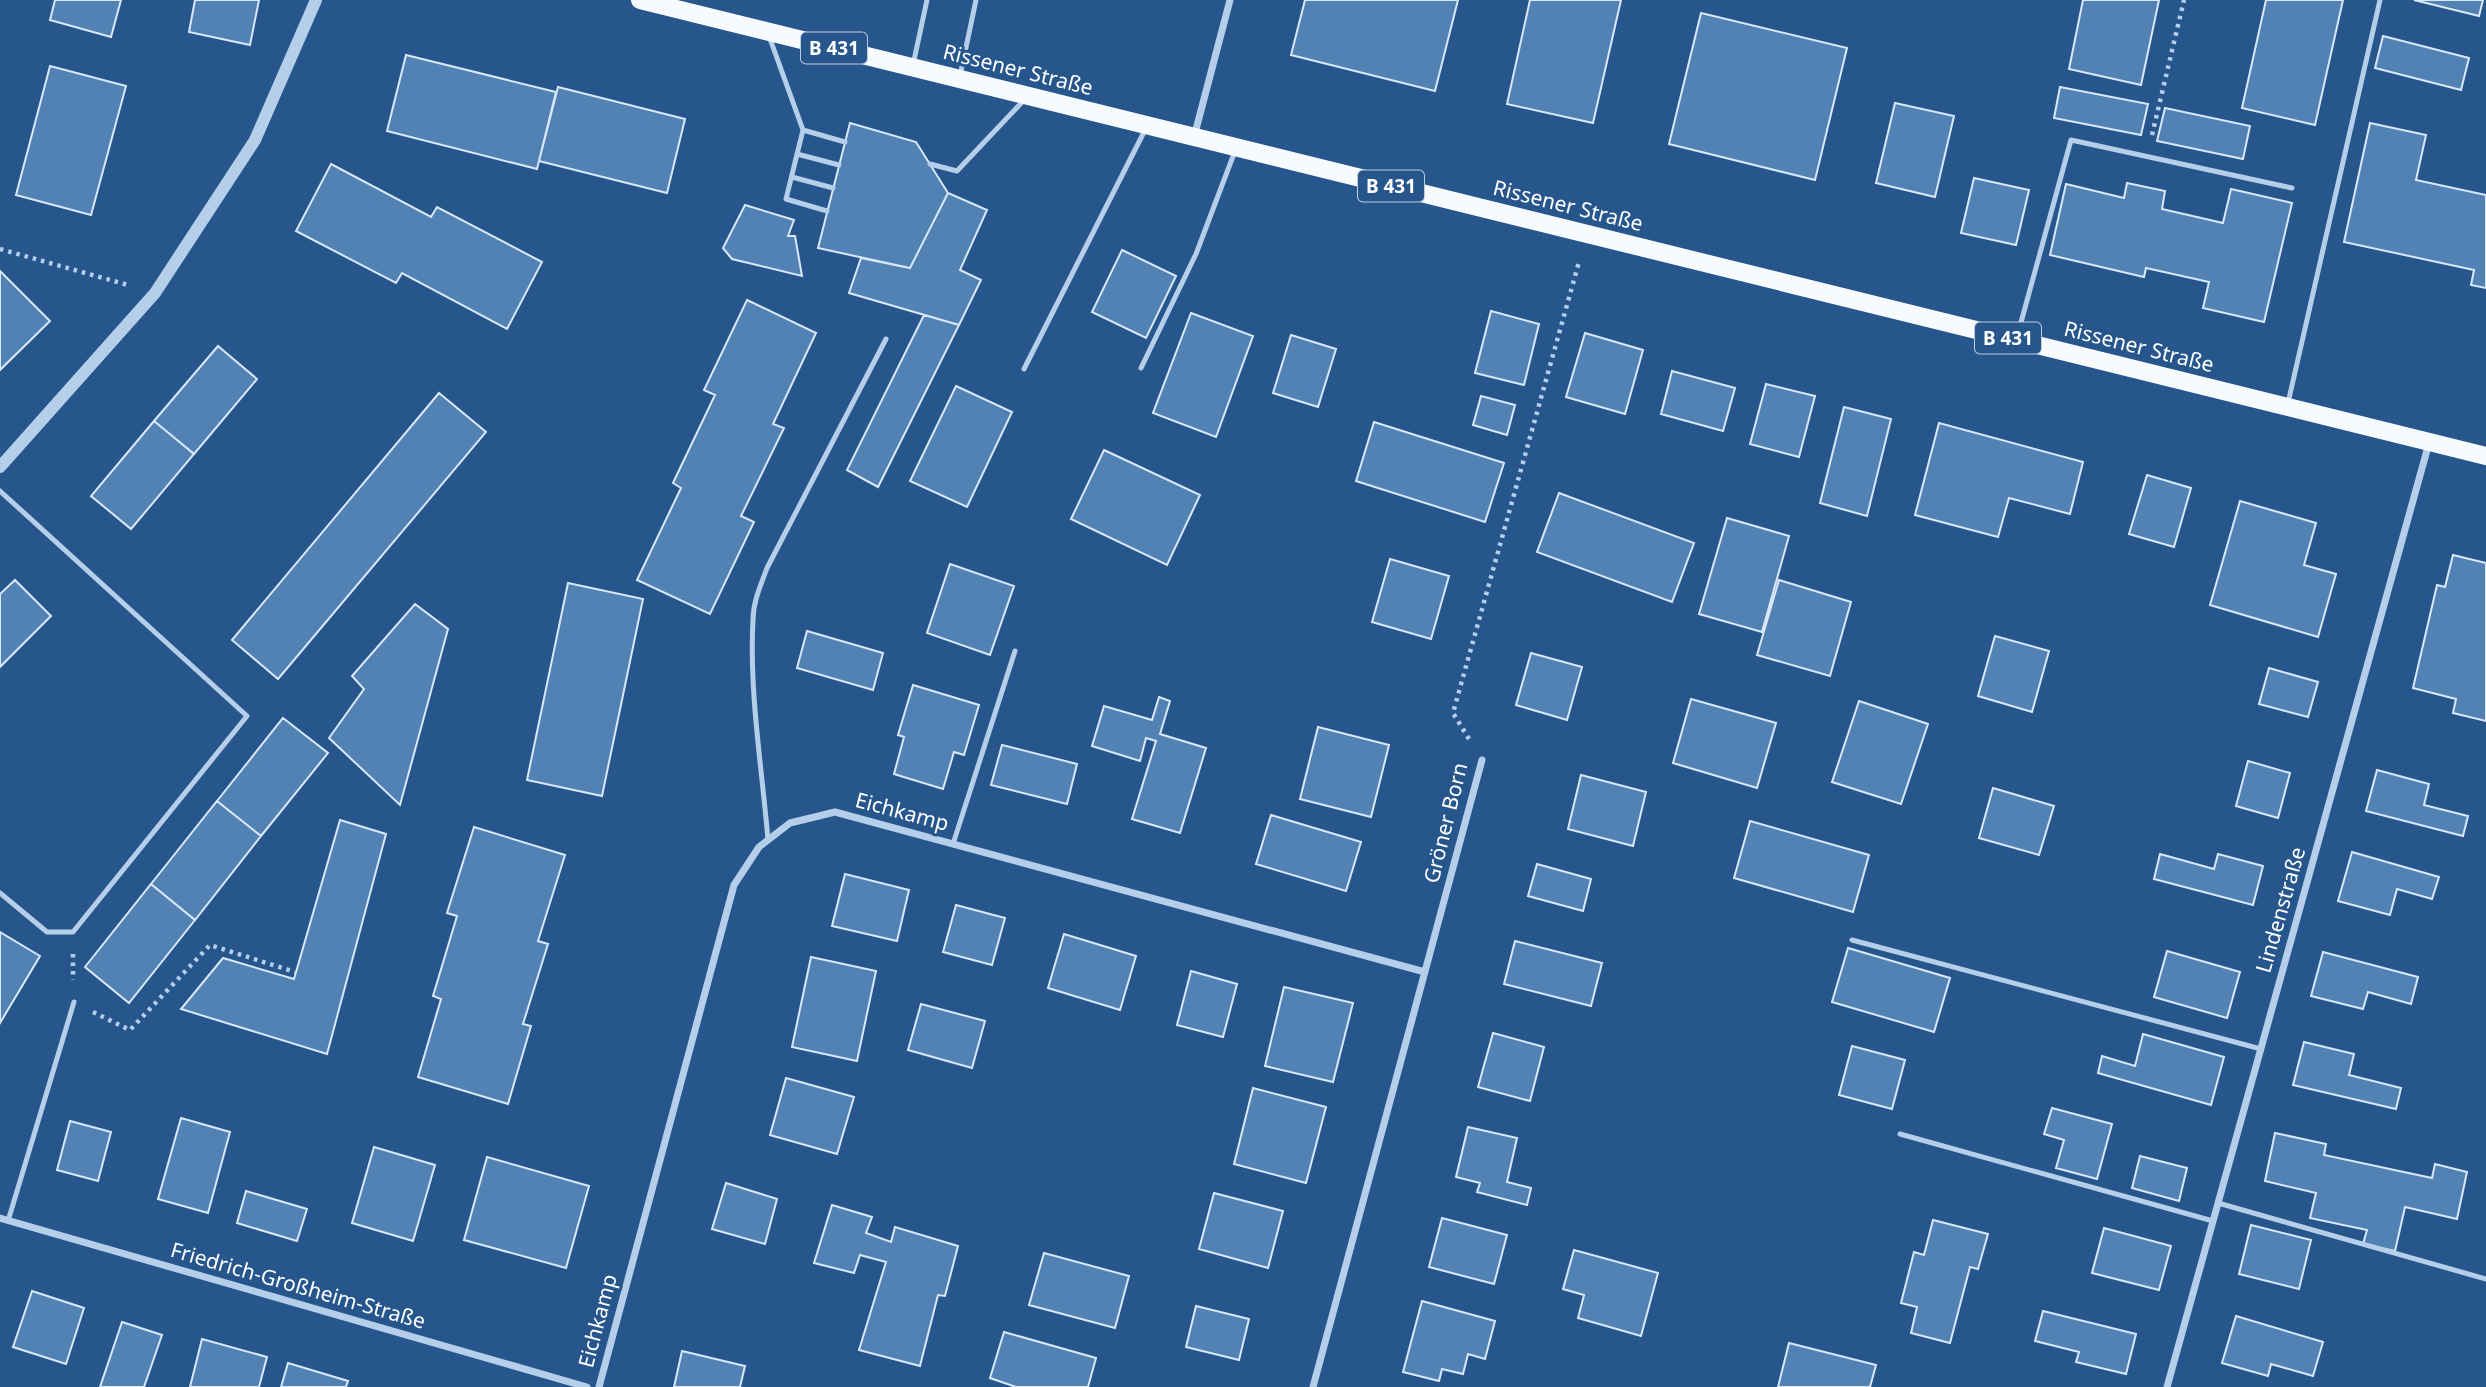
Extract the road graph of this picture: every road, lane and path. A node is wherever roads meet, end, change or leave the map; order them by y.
1 (316, 0) edge
2 (640, 0) edge
3 (927, 0) edge
4 (976, 0) edge
5 (1230, 0) edge
6 (2184, 0) edge
7 (2380, 0) edge
8 (767, 32) junction
9 (913, 68) junction
10 (959, 79) junction
11 (1028, 96) junction
12 (1147, 125) junction
13 (803, 130) junction
14 (1194, 137) junction
15 (845, 142) dead end
16 (1237, 148) junction
17 (797, 154) junction
18 (2147, 156) junction
19 (930, 164) dead end
20 (839, 165) dead end
21 (792, 177) junction
22 (833, 188) dead end
23 (2292, 188) dead end
24 (827, 211) dead end
25 (1587, 234) junction
26 (0, 249) edge
27 (155, 293) junction
28 (886, 339) dead end
29 (2017, 340) junction
30 (1141, 368) dead end
31 (1024, 369) dead end
32 (2287, 407) junction
33 (2429, 442) junction
34 (2486, 456) edge
35 (0, 467) edge
36 (0, 491) edge
37 (1015, 651) dead end
38 (1482, 760) joint
39 (768, 840) junction
40 (953, 844) junction
41 (0, 893) edge
42 (73, 932) junction
43 (1852, 940) dead end
44 (295, 972) dead end
45 (1425, 972) junction
46 (74, 1002) junction
47 (2261, 1049) junction
48 (1900, 1133) dead end
49 (2218, 1203) junction
50 (4, 1220) edge
51 (2213, 1221) junction
52 (2486, 1279) edge
53 (587, 1387) edge
54 (599, 1387) edge
55 (1313, 1387) edge
56 (2167, 1387) edge

1 - 27 street
2 - 8 main road, Rissener Straße / B 431
3 - 9 lane
4 - 10 lane
5 - 14 street
6 - 18 path
7 - 32 lane
8 - 9 main road, Rissener Straße / B 431
8 - 13 lane
9 - 10 main road, Rissener Straße / B 431
10 - 11 main road, Rissener Straße / B 431
11 - 12 main road, Rissener Straße / B 431
11 - 19 lane
12 - 14 main road, Rissener Straße / B 431
12 - 31 lane
13 - 15 lane
13 - 17 lane
14 - 16 main road, Rissener Straße / B 431
16 - 25 main road, Rissener Straße / B 431
16 - 30 lane
17 - 20 lane
17 - 21 lane
18 - 23 lane
18 - 29 lane
21 - 22 lane
21 - 24 lane
25 - 29 main road, Rissener Straße / B 431
25 - 38 path, Gröner Born
26 - 27 path
27 - 35 street
28 - 39 lane
29 - 32 main road, Rissener Straße / B 431
32 - 33 main road, Rissener Straße / B 431
33 - 34 main road, Rissener Straße / B 431
33 - 47 street, Lindenstraße
36 - 42 lane
37 - 40 lane
38 - 45 street, Gröner Born
39 - 40 street, Eichkamp
39 - 54 street, Eichkamp
40 - 45 street, Eichkamp
41 - 42 lane
42 - 46 path
43 - 47 lane
44 - 46 path
45 - 55 street, Gröner Born
46 - 50 lane
47 - 49 street, Lindenstraße
48 - 51 lane
49 - 51 street, Lindenstraße
49 - 52 lane
50 - 53 street, Friedrich-Großheim-Straße
51 - 56 street, Lindenstraße

